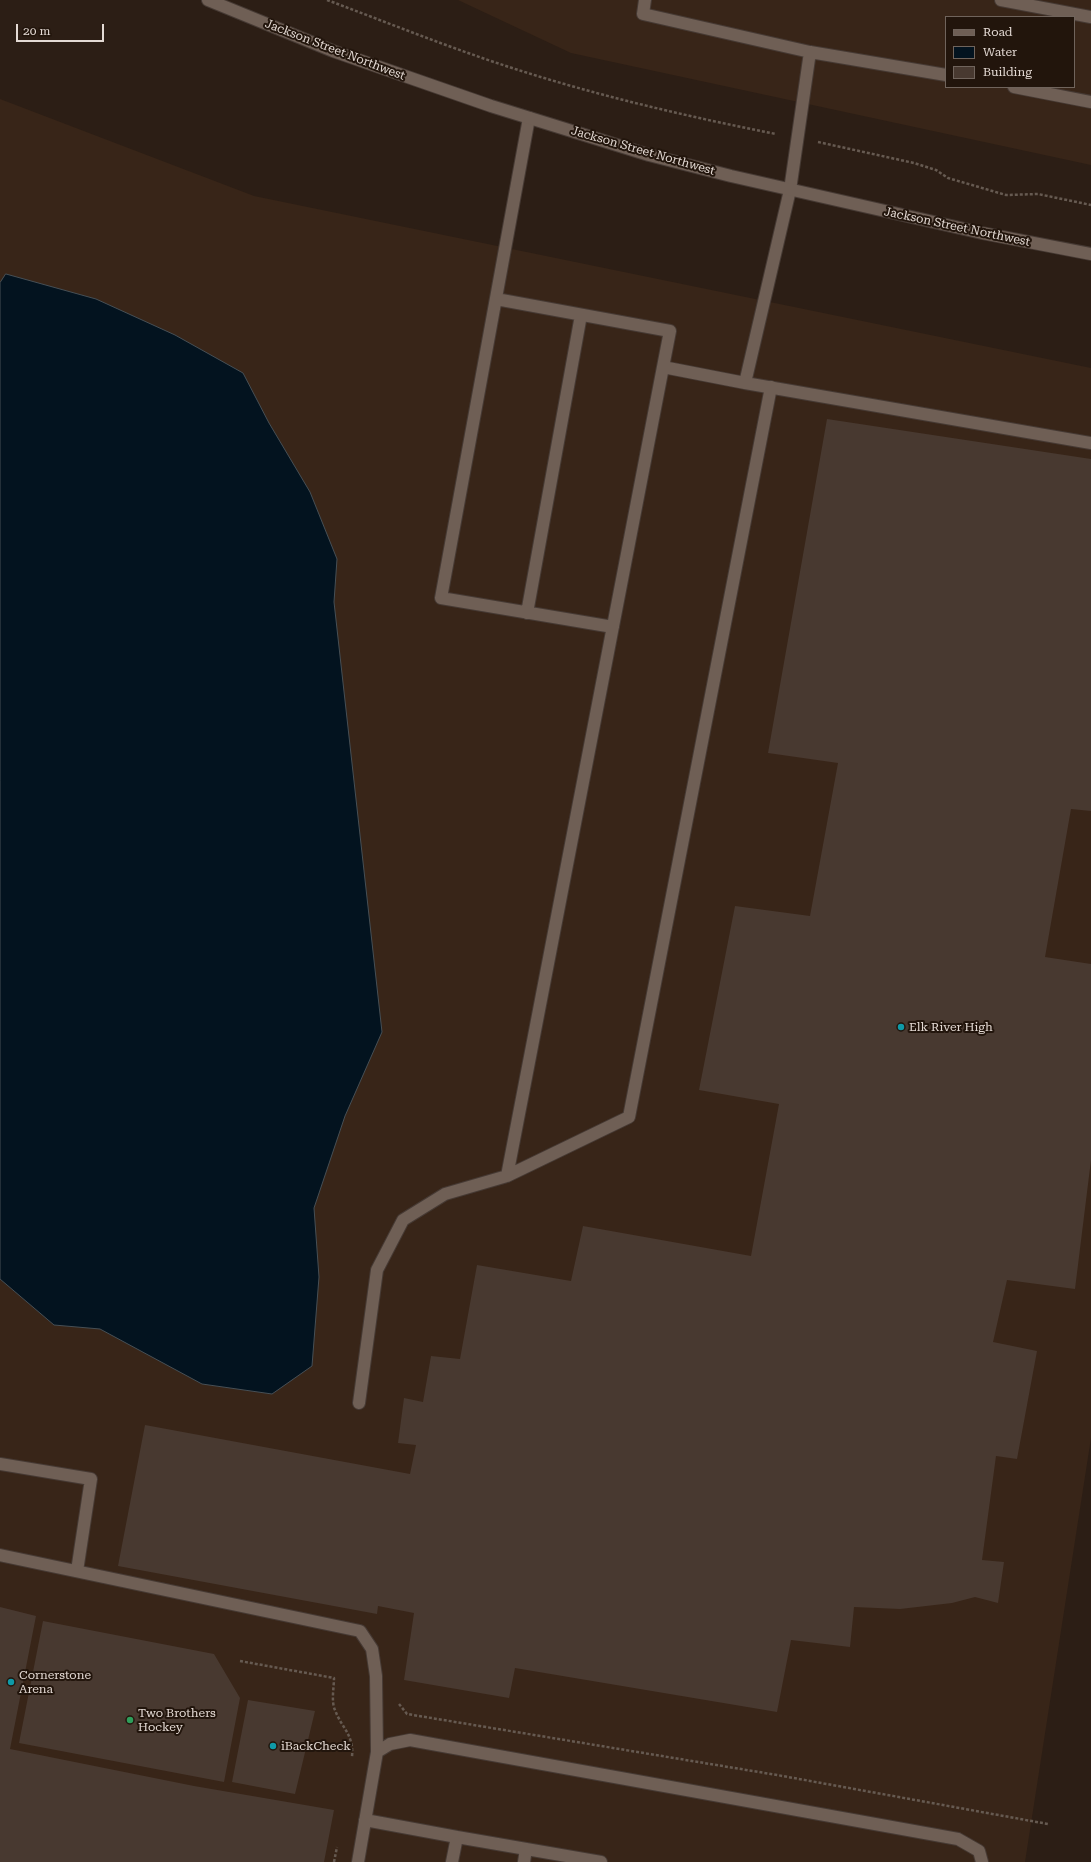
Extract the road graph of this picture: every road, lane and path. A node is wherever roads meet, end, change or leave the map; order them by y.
1 (208, 0) edge
2 (327, 0) edge
3 (645, 0) edge
4 (1001, 0) edge
5 (1091, 17) edge
6 (810, 52) junction
7 (945, 75) edge
8 (1019, 88) edge
9 (1091, 102) edge
10 (529, 118) junction
11 (798, 138) junction
12 (790, 190) junction
13 (1091, 205) edge
14 (1091, 254) edge
15 (496, 299) junction
16 (581, 315) junction
17 (663, 367) junction
18 (745, 383) junction
19 (771, 387) junction
20 (1091, 443) edge
21 (527, 613) junction
22 (613, 627) junction
23 (507, 1176) junction
24 (359, 1403) dead end
25 (0, 1464) edge
26 (0, 1555) edge
27 (77, 1571) junction
28 (240, 1661) dead end
29 (395, 1700) dead end
30 (377, 1752) junction
31 (352, 1760) dead end
32 (365, 1820) junction
33 (1048, 1824) dead end
34 (457, 1837) junction
35 (338, 1840) dead end
36 (526, 1849) junction
37 (334, 1862) edge
38 (358, 1862) edge
39 (452, 1862) edge
40 (524, 1862) edge
41 (601, 1862) edge
42 (982, 1862) edge

1 - 10 street, Jackson Street Northwest
2 - 11 path
3 - 6 street
4 - 5 street
6 - 7 street
6 - 11 street
8 - 9 street
10 - 12 street, Jackson Street Northwest
10 - 15 street
11 - 12 street
11 - 13 path
12 - 14 street, Jackson Street Northwest
12 - 18 street
15 - 16 street
15 - 21 street
16 - 17 street
16 - 21 street
17 - 18 street
17 - 22 street
18 - 19 street
19 - 20 street
19 - 23 street
21 - 22 street
22 - 23 street
23 - 24 street
25 - 27 street
26 - 27 street
27 - 30 street
28 - 31 path
29 - 33 path
30 - 32 street
30 - 42 street
32 - 34 street
32 - 38 street
34 - 36 street
34 - 39 street
35 - 37 path
36 - 40 street
36 - 41 street

